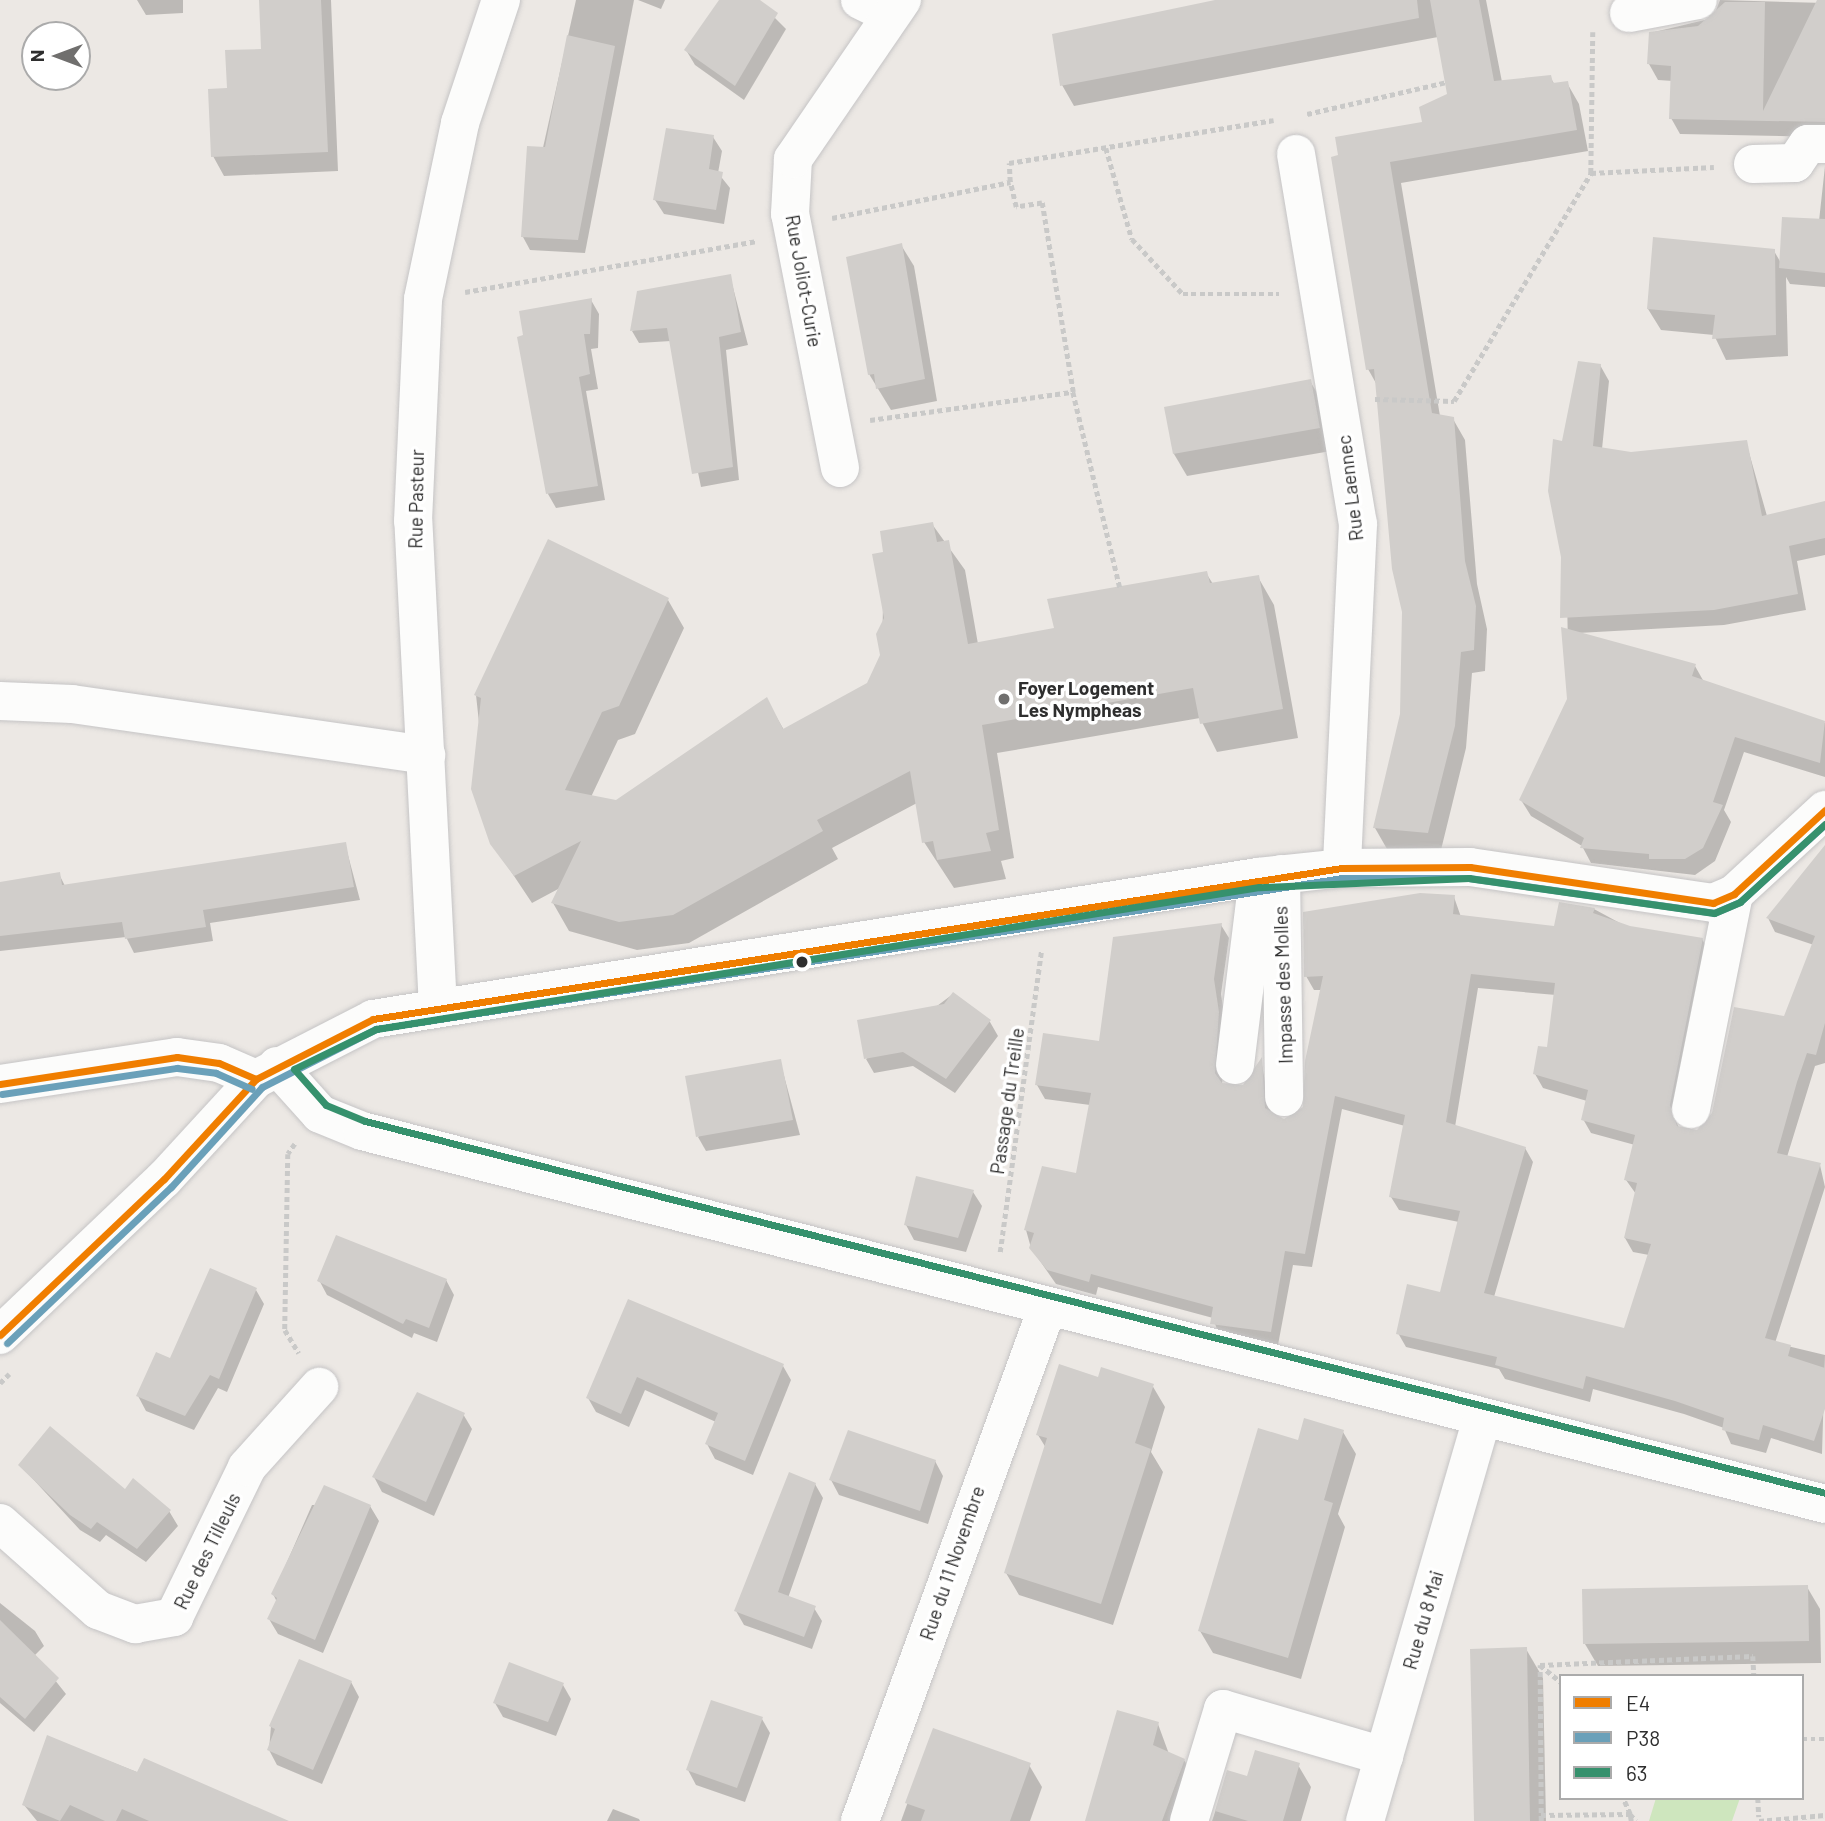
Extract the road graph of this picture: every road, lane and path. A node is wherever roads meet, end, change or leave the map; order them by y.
1 (501, 0) edge
2 (1698, 0) edge
3 (884, 5) edge
4 (1629, 13) dead end
5 (1593, 27) dead end
6 (1447, 82) dead end
7 (1301, 116) dead end
8 (1293, 136) joint
9 (1825, 144) edge
10 (1106, 148) junction
11 (1753, 164) joint
12 (1591, 173) junction
13 (1010, 182) junction
14 (793, 231) junction
15 (1321, 291) junction
16 (423, 299) junction
17 (1073, 391) junction
18 (1339, 407) junction
19 (832, 425) junction
20 (840, 468) dead end
21 (1120, 588) dead end
22 (0, 701) edge
23 (426, 755) junction
24 (1825, 810) edge
25 (1342, 869) junction
26 (1269, 875) junction
27 (1734, 894) junction
28 (1045, 913) junction
29 (438, 1008) junction
30 (1236, 1065) dead end
31 (266, 1073) junction
32 (0, 1084) edge
33 (1284, 1097) dead end
34 (1691, 1109) dead end
35 (320, 1114) junction
36 (993, 1292) junction
37 (1048, 1306) junction
38 (0, 1335) edge
39 (319, 1387) joint
40 (1482, 1418) junction
41 (1825, 1504) edge
42 (0, 1523) edge
43 (1540, 1665) junction
44 (1754, 1674) edge
45 (1559, 1680) edge
46 (1804, 1739) edge
47 (1825, 1739) edge
48 (1384, 1756) junction
49 (1624, 1800) edge
50 (1758, 1800) edge
51 (1630, 1814) junction
52 (1825, 1815) edge
53 (1541, 1818) edge
54 (1759, 1819) edge
55 (860, 1821) edge
56 (1189, 1821) edge
57 (1365, 1821) edge
58 (1630, 1821) edge
59 (1636, 1821) edge

1 - 16 street, Rue Pasteur
2 - 4 street
3 - 14 street, Rue Joliot-Curie
5 - 12 path
6 - 7 path
8 - 10 path
8 - 15 street, Rue Laennec
9 - 11 street
10 - 13 path
10 - 15 path
11 - 12 path
12 - 18 path
13 - 14 path
13 - 17 path
14 - 16 path
14 - 19 street, Rue Joliot-Curie
15 - 18 street, Rue Laennec
16 - 23 street, Rue Pasteur
17 - 19 path
17 - 21 path
18 - 25 street, Rue Laennec
19 - 20 street, Rue Joliot-Curie
22 - 23 street
23 - 29 street, Rue Pasteur
24 - 27 street
25 - 26 street
25 - 27 street
26 - 28 street
26 - 30 street
26 - 33 street, Impasse des Molles
27 - 34 street
28 - 29 street
28 - 36 path, Passage du Treille
29 - 31 street
31 - 32 street
31 - 35 street
31 - 38 street
35 - 36 street
35 - 39 path
36 - 37 street
37 - 40 street
37 - 55 street, Rue du 11 Novembre
39 - 42 street, Rue des Tilleuls
40 - 41 street
40 - 48 street, Rue du 8 Mai
43 - 44 path
43 - 45 path
43 - 53 path
46 - 47 path
48 - 56 street
48 - 57 street, Rue du 8 Mai
49 - 51 path
50 - 54 path
51 - 53 path
51 - 58 path
51 - 59 path
52 - 54 path

